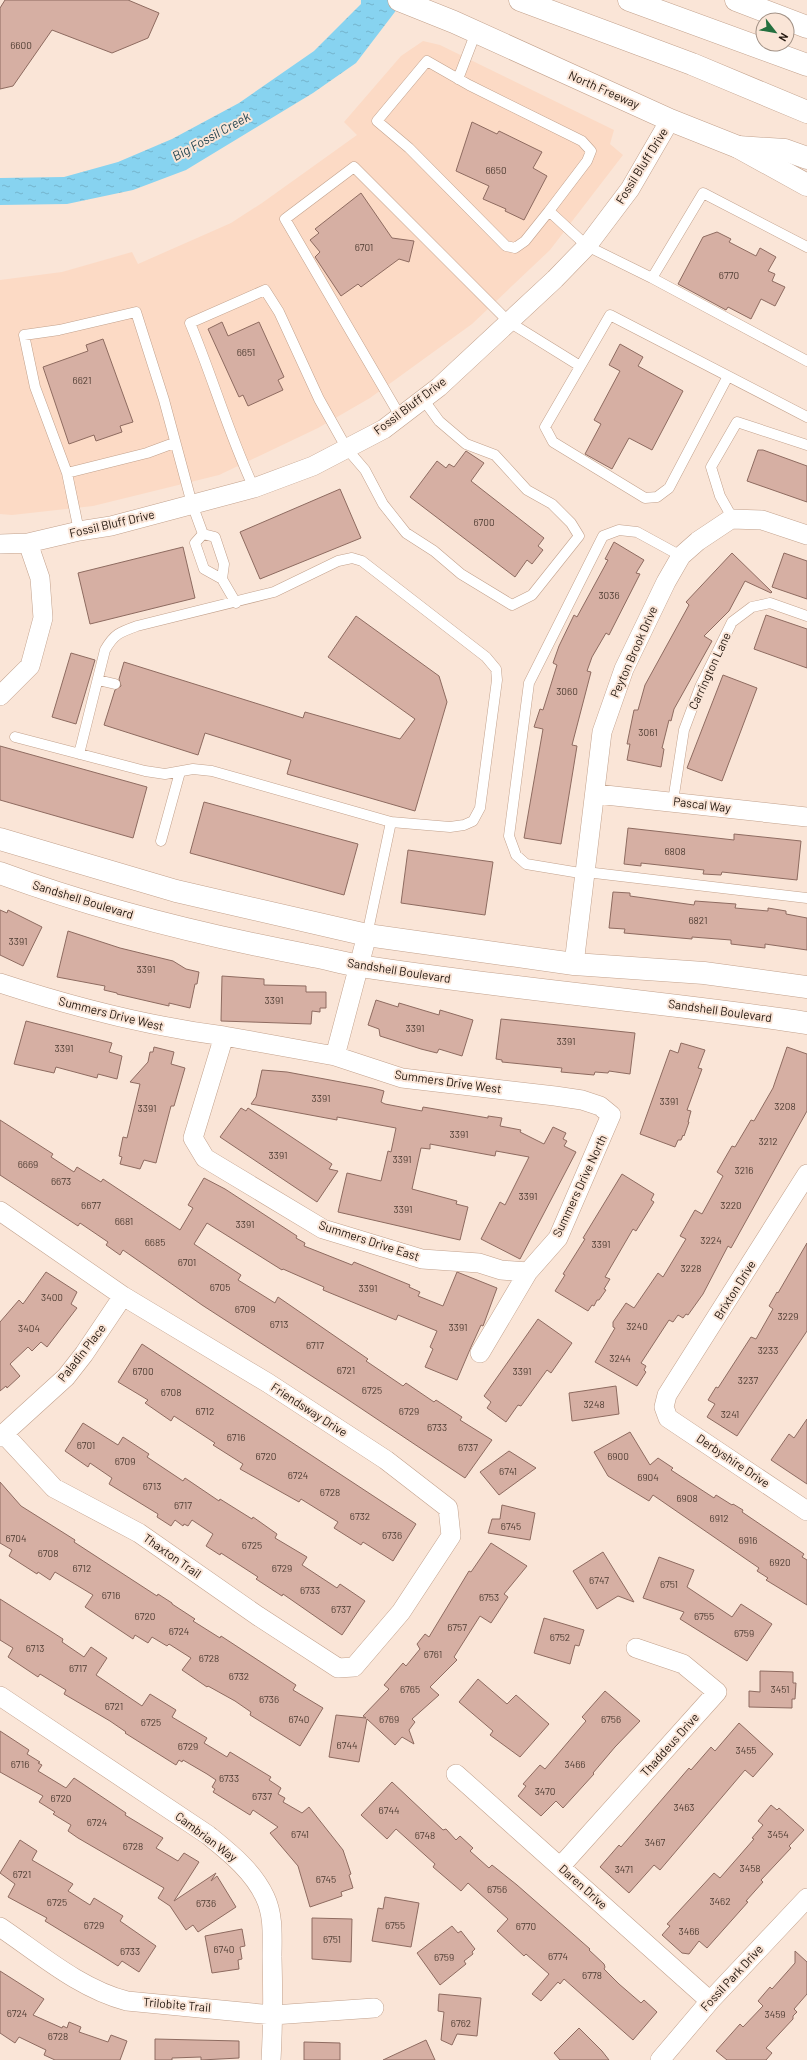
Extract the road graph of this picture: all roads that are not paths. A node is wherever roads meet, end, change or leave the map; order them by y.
1 (399, 0) edge
2 (520, 0) edge
3 (629, 0) edge
4 (736, 0) edge
5 (807, 27) edge
6 (476, 32) junction
7 (807, 65) edge
8 (458, 79) junction
9 (807, 112) edge
10 (670, 120) junction
11 (738, 147) junction
12 (807, 158) edge
13 (807, 185) edge
14 (549, 211) junction
15 (587, 246) junction
16 (807, 247) edge
17 (652, 278) junction
18 (509, 322) junction
19 (807, 361) edge
20 (580, 366) junction
21 (728, 376) junction
22 (423, 399) junction
23 (400, 416) junction
24 (807, 417) edge
25 (174, 442) junction
26 (807, 445) edge
27 (347, 449) junction
28 (67, 473) junction
29 (254, 488) junction
30 (192, 504) junction
31 (733, 520) junction
32 (79, 531) junction
33 (203, 534) junction
34 (807, 536) edge
35 (28, 543) junction
36 (0, 544) edge
37 (681, 556) junction
38 (222, 579) junction
39 (236, 603) junction
40 (807, 616) edge
41 (98, 680) junction
42 (115, 684) dead end
43 (0, 696) edge
44 (15, 737) dead end
45 (79, 754) junction
46 (180, 772) junction
47 (596, 794) junction
48 (673, 801) junction
49 (807, 817) edge
50 (391, 822) junction
51 (0, 839) edge
52 (161, 841) dead end
53 (0, 873) edge
54 (586, 873) junction
55 (807, 898) edge
56 (367, 936) junction
57 (574, 964) junction
58 (358, 965) junction
59 (0, 983) edge
60 (807, 987) edge
61 (807, 1023) edge
62 (224, 1036) junction
63 (335, 1056) junction
64 (611, 1115) joint
65 (807, 1174) edge
66 (0, 1211) edge
67 (528, 1272) junction
68 (123, 1296) junction
69 (480, 1353) dead end
70 (664, 1407) joint
71 (2, 1435) edge
72 (807, 1511) edge
73 (636, 1648) dead end
74 (347, 1667) joint
75 (0, 1696) edge
76 (456, 1774) dead end
77 (560, 1867) junction
78 (807, 1898) edge
79 (0, 1927) edge
80 (710, 2001) junction
81 (374, 2008) dead end
82 (273, 2015) junction
83 (270, 2060) edge
84 (660, 2060) edge

1 - 6 main road, North Freeway
2 - 9 main road
3 - 7 main road
4 - 5 main road
6 - 8 lane
6 - 10 main road, North Freeway
8 - 14 lane
8 - 14 lane
10 - 11 main road, North Freeway
10 - 15 street, Fossil Bluff Drive
11 - 12 main road
11 - 13 main road, North Freeway
14 - 15 lane
15 - 17 lane
15 - 18 street, Fossil Bluff Drive
16 - 17 lane
17 - 19 lane
18 - 20 lane
18 - 22 street, Fossil Bluff Drive
18 - 23 lane
20 - 21 lane
20 - 21 lane
21 - 24 lane
22 - 23 street, Fossil Bluff Drive
22 - 27 lane
23 - 27 street, Fossil Bluff Drive
25 - 28 lane
25 - 28 lane
25 - 30 lane
26 - 31 lane
27 - 29 street, Fossil Bluff Drive
27 - 29 lane
28 - 32 lane
29 - 30 street, Fossil Bluff Drive
30 - 32 street, Fossil Bluff Drive
30 - 33 lane
31 - 34 street
31 - 37 street, Peyton Brook Drive
32 - 35 street, Fossil Bluff Drive
33 - 38 lane
33 - 38 lane
35 - 36 street, Fossil Bluff Drive
35 - 43 street
37 - 47 street, Peyton Brook Drive
37 - 54 lane
38 - 39 lane
39 - 41 lane
39 - 50 lane
40 - 48 lane, Carrington Lane
41 - 42 lane
41 - 45 lane
44 - 45 lane
45 - 46 lane
46 - 50 lane
46 - 52 lane
47 - 48 street, Pascal Way
47 - 54 street, Peyton Brook Drive
48 - 49 street, Pascal Way
50 - 56 lane
51 - 56 main road
53 - 58 main road, Sandshell Boulevard
54 - 55 lane
54 - 57 street, Peyton Brook Drive
56 - 57 main road
56 - 58 street
57 - 60 main road
58 - 61 main road, Sandshell Boulevard
58 - 63 street
59 - 62 street, Summers Drive West
62 - 63 street, Summers Drive West
62 - 67 street, Summers Drive East
63 - 64 street, Summers Drive West
64 - 67 street, Summers Drive North
65 - 70 street, Brixton Drive
66 - 68 street, Friendsway Drive
67 - 69 street
68 - 71 street, Paladin Place
68 - 74 street, Friendsway Drive
70 - 72 street, Derbyshire Drive
71 - 74 street, Thaxton Trail
73 - 77 street, Thaddeus Drive
75 - 82 street, Cambrian Way
76 - 77 street, Daren Drive
77 - 80 street, Daren Drive
78 - 80 street, Fossil Park Drive
79 - 82 street, Trilobite Trail
80 - 84 street, Fossil Park Drive
81 - 82 street, Trilobite Trail
82 - 83 street, Cambrian Way

